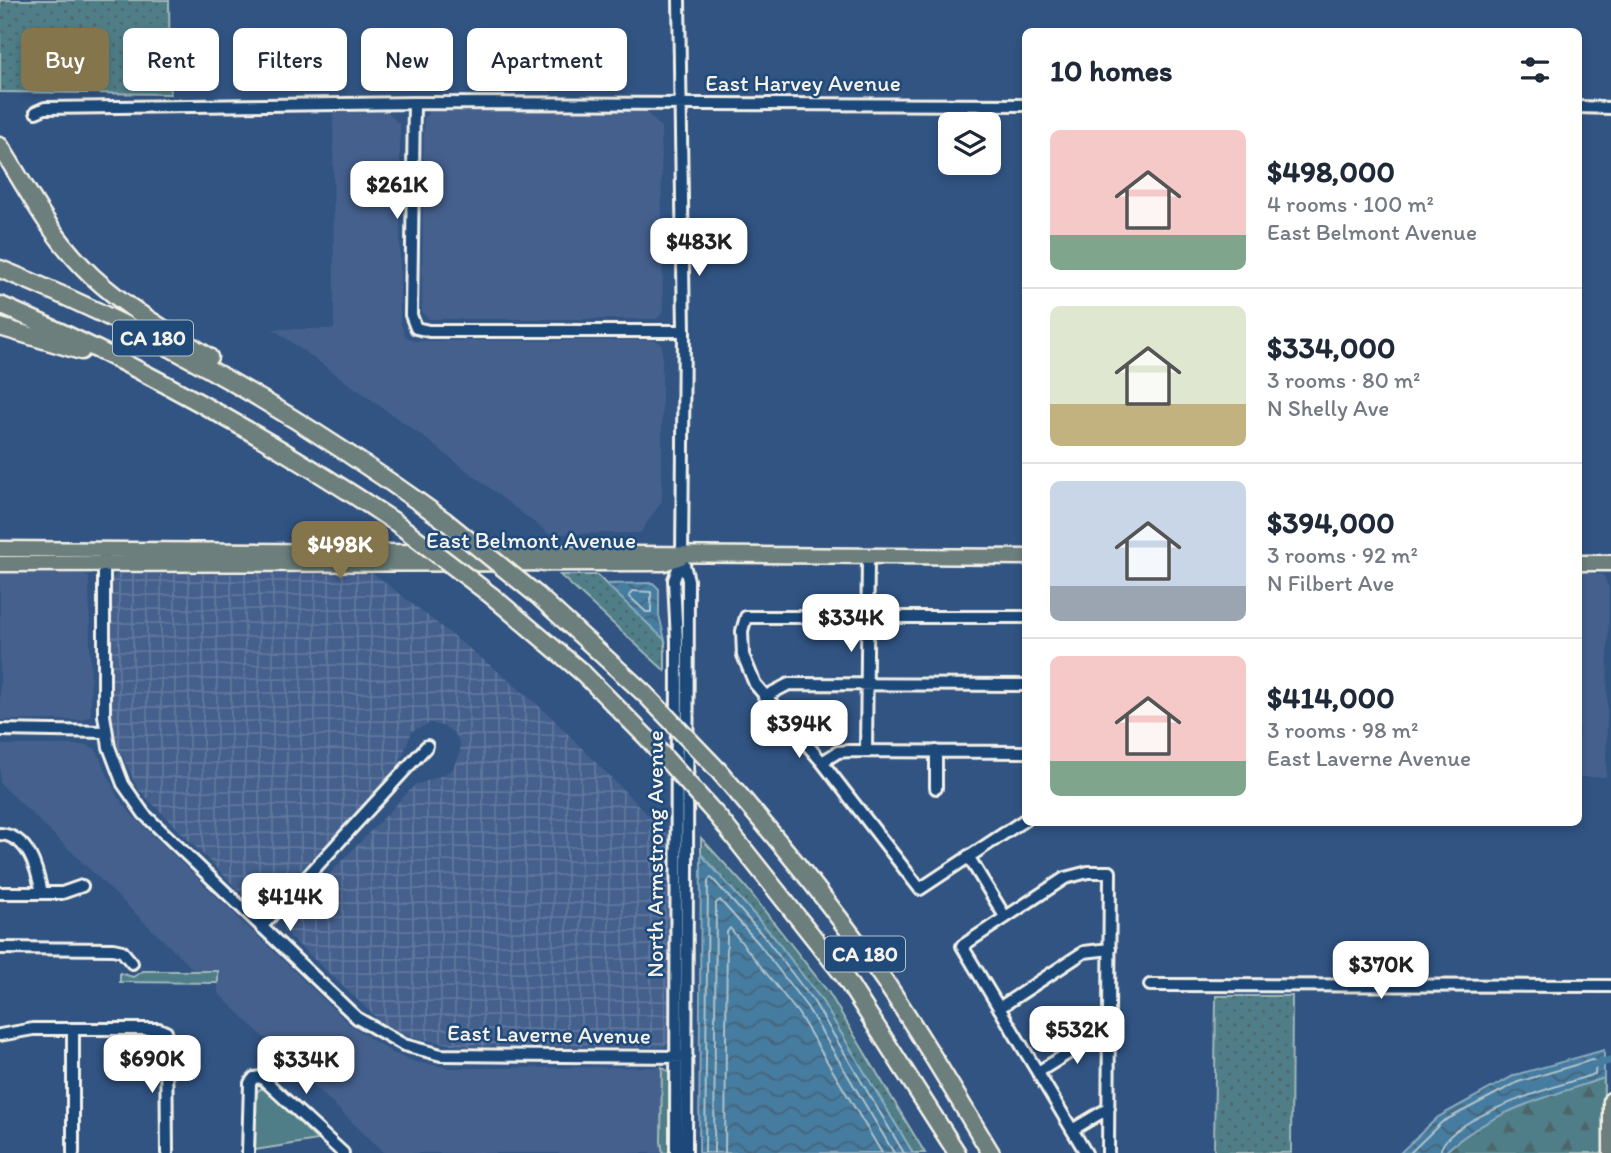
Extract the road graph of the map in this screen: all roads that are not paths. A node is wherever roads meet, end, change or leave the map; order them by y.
1 (679, 0) edge
2 (414, 103) junction
3 (680, 104) junction
4 (1022, 105) edge
5 (1582, 107) edge
6 (1611, 108) edge
7 (36, 112) dead end
8 (0, 146) edge
9 (0, 269) edge
10 (0, 306) edge
11 (0, 327) edge
12 (684, 331) junction
13 (202, 404) junction
14 (299, 422) junction
15 (0, 549) edge
16 (682, 556) junction
17 (868, 557) junction
18 (1022, 557) edge
19 (104, 558) junction
20 (1582, 563) edge
21 (1611, 563) edge
22 (0, 564) edge
23 (867, 617) junction
24 (1022, 617) edge
25 (867, 684) junction
26 (1022, 685) edge
27 (764, 697) junction
28 (0, 730) edge
29 (106, 732) junction
30 (427, 746) dead end
31 (866, 751) junction
32 (936, 751) junction
33 (1022, 752) edge
34 (822, 762) junction
35 (936, 788) dead end
36 (1022, 821) edge
37 (0, 834) edge
38 (968, 856) junction
39 (82, 886) dead end
40 (0, 893) edge
41 (42, 893) junction
42 (1004, 915) junction
43 (261, 927) junction
44 (0, 948) edge
45 (1110, 949) junction
46 (132, 963) dead end
47 (1150, 985) dead end
48 (1611, 986) edge
49 (999, 1008) junction
50 (73, 1030) junction
51 (0, 1035) edge
52 (1109, 1037) junction
53 (681, 1057) junction
54 (1038, 1072) junction
55 (1611, 1100) edge
56 (1109, 1108) junction
57 (1072, 1130) junction
58 (73, 1153) edge
59 (167, 1153) edge
60 (248, 1153) edge
61 (343, 1153) edge
62 (676, 1153) edge
63 (686, 1153) edge
64 (957, 1153) edge
65 (990, 1153) edge
66 (1086, 1153) edge
67 (1108, 1153) edge
68 (1611, 1153) edge

1 - 3 street, North Armstrong Avenue
2 - 3 street, East Harvey Avenue
2 - 7 street, East Harvey Avenue
2 - 12 street
3 - 4 street, East Harvey Avenue
3 - 12 street, North Armstrong Avenue
5 - 6 street
8 - 14 highway
9 - 14 highway, CA 180
10 - 13 highway, CA 180
11 - 13 highway
12 - 16 street, North Armstrong Avenue
13 - 64 highway, CA 180, bridge
14 - 65 highway, CA 180, bridge
15 - 19 main road, East Belmont Avenue
16 - 17 main road, East Belmont Avenue
16 - 19 main road, East Belmont Avenue
16 - 53 street, North Armstrong Avenue
17 - 18 main road, East Belmont Avenue
17 - 23 street
19 - 22 main road, East Belmont Avenue
19 - 29 street, East Laverne Avenue
20 - 21 main road
23 - 24 street
23 - 25 street
23 - 27 street
25 - 26 street
25 - 27 street
25 - 31 street
27 - 34 street
28 - 29 street
29 - 43 street, East Laverne Avenue
30 - 43 street
31 - 32 street
31 - 34 street
32 - 33 street
32 - 35 street
34 - 38 street
36 - 38 street
37 - 41 street
38 - 42 street
39 - 41 street
40 - 41 street
42 - 45 street
42 - 49 street
43 - 53 street, East Laverne Avenue
44 - 46 street
45 - 49 street
45 - 52 street
47 - 48 street
49 - 54 street
50 - 51 street
50 - 58 street
50 - 59 street
52 - 54 street
52 - 56 street
53 - 62 street, North Armstrong Avenue
53 - 63 street, North Armstrong Avenue
54 - 57 street
55 - 68 main road
56 - 57 street
56 - 67 street
57 - 66 street
60 - 61 street

